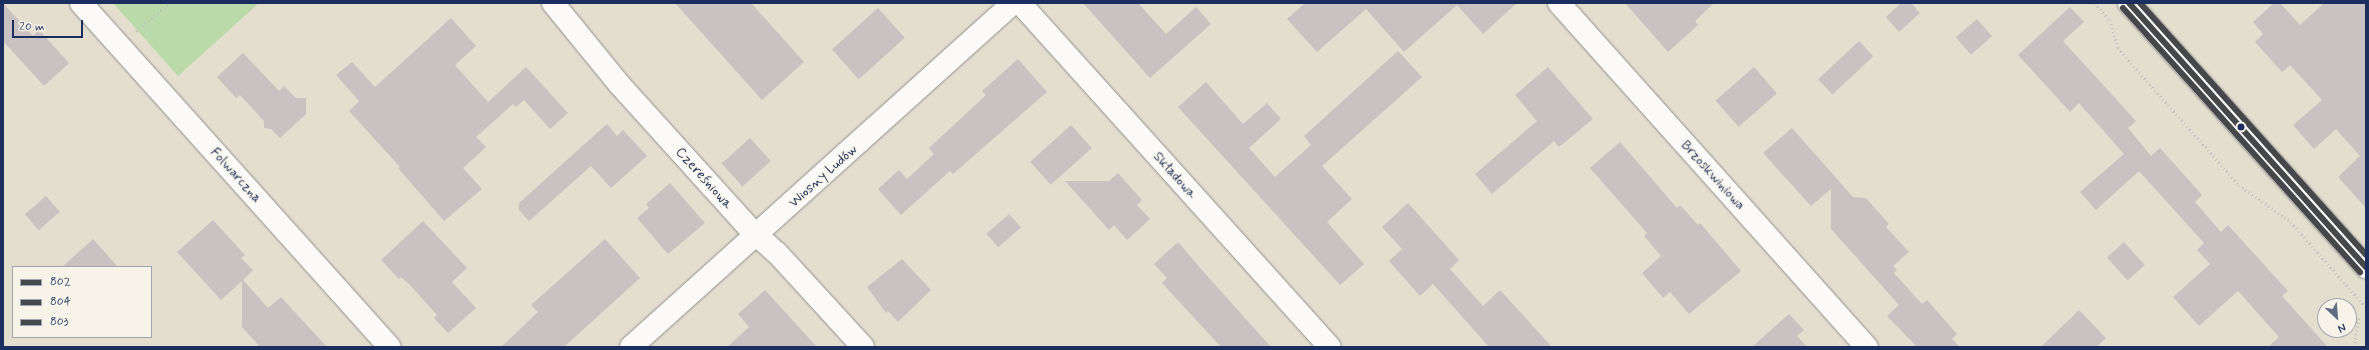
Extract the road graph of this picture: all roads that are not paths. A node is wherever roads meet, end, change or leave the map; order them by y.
1 (81, 3) edge
2 (553, 3) edge
3 (1013, 3) edge
4 (1020, 3) edge
5 (1558, 3) edge
6 (2129, 3) edge
7 (757, 235) junction
8 (2366, 267) edge
9 (390, 347) edge
10 (631, 347) edge
11 (863, 347) edge
12 (1330, 347) edge
13 (1867, 347) edge

1 - 9 street, Folwarczna
2 - 7 street, Czereśniowa
3 - 7 street, Wiosny Ludów
4 - 12 street, Składowa
5 - 13 street, Brzoskwiniowa
6 - 8 street
7 - 10 street, Wiosny Ludów
7 - 11 street, Czereśniowa

